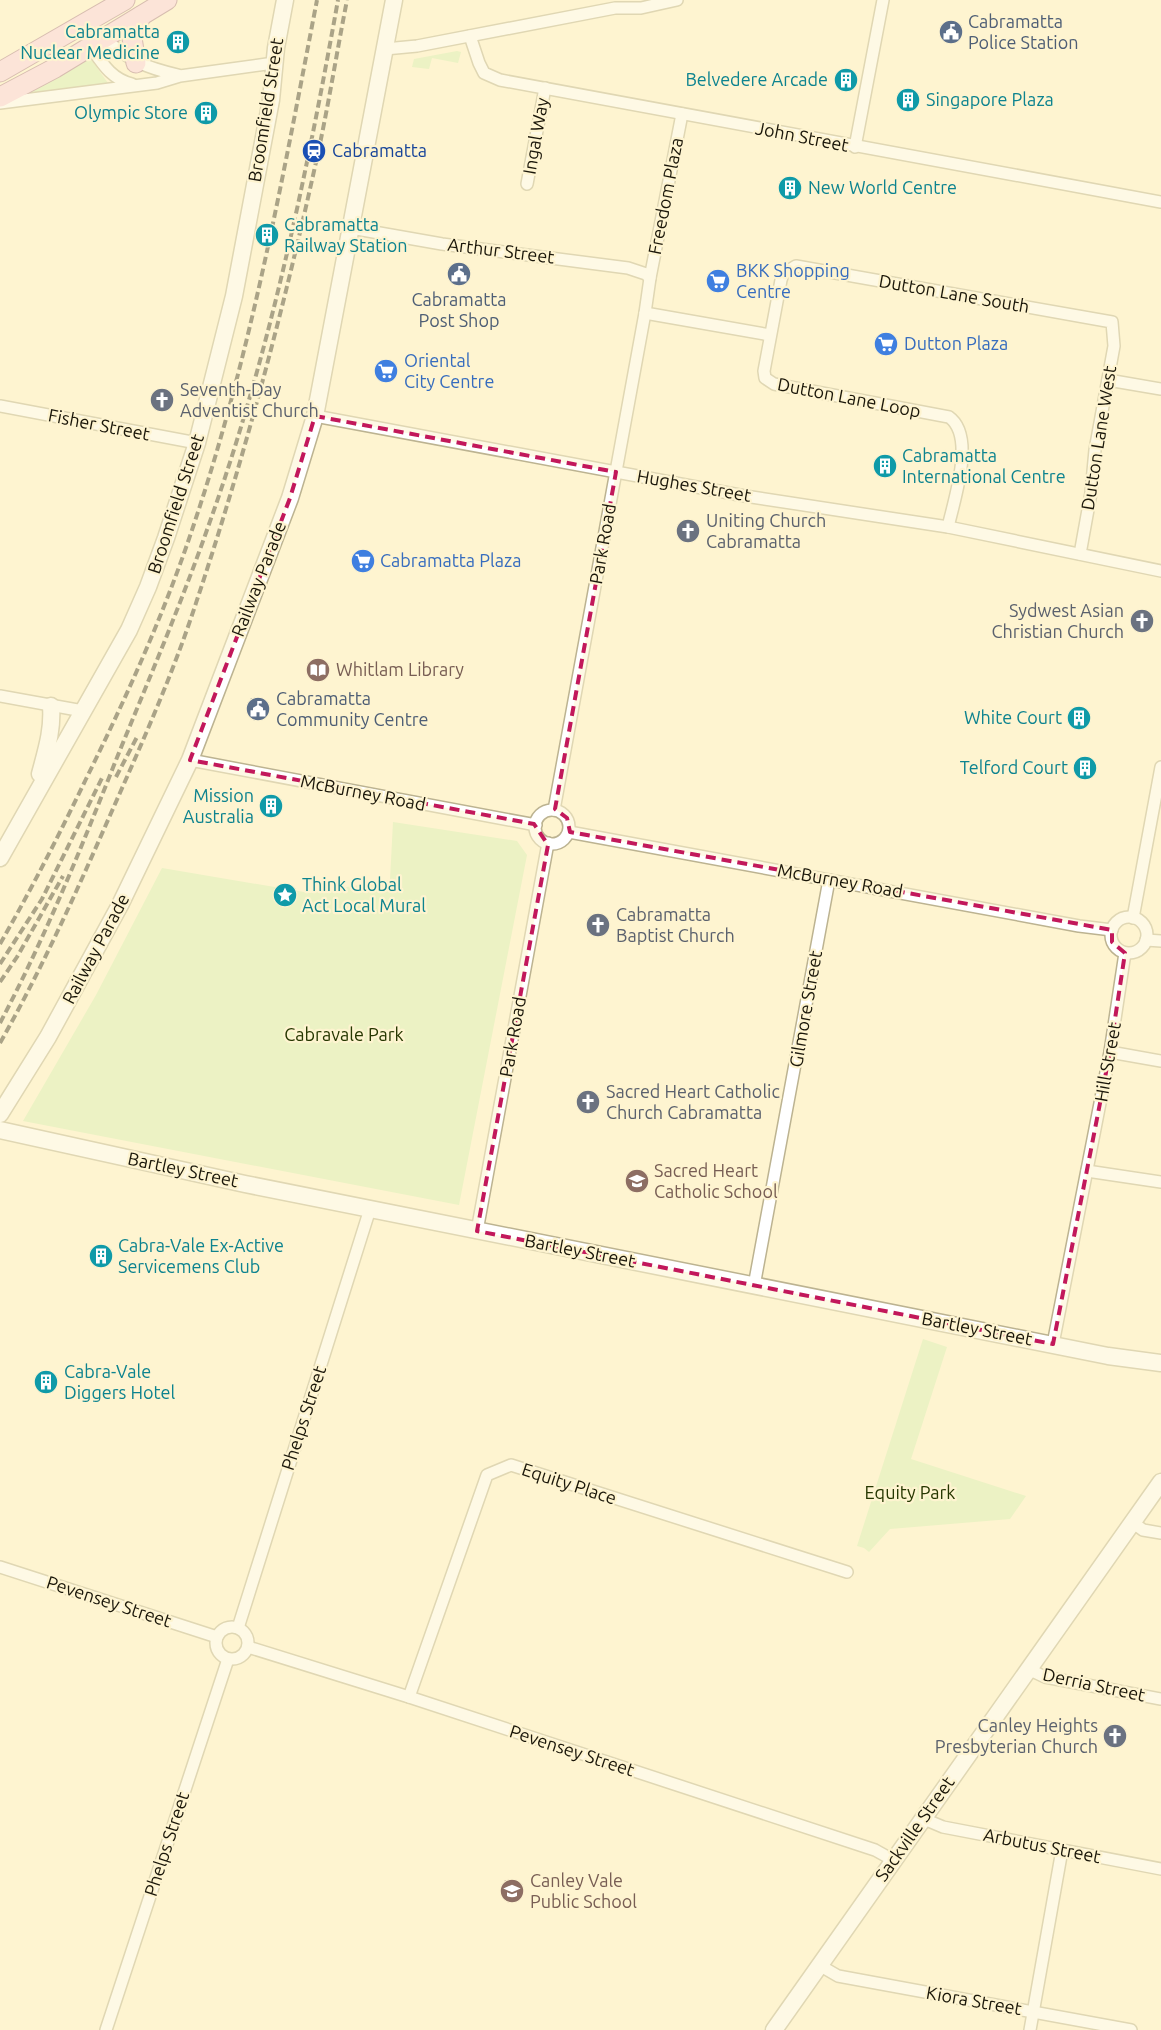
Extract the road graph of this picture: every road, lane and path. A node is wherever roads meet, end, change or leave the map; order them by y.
1 (125, 0) edge
2 (167, 0) edge
3 (285, 0) edge
4 (394, 0) edge
5 (628, 0) edge
6 (677, 0) edge
7 (883, 0) edge
8 (615, 8) junction
9 (141, 16) junction
10 (85, 23) junction
11 (470, 36) junction
12 (97, 42) junction
13 (385, 49) junction
14 (136, 63) junction
15 (274, 63) junction
16 (0, 72) edge
17 (180, 76) junction
18 (136, 86) junction
19 (545, 88) junction
20 (0, 97) edge
21 (0, 103) edge
22 (682, 114) junction
23 (855, 147) junction
24 (527, 184) dead end
25 (1161, 202) edge
26 (351, 228) junction
27 (796, 266) joint
28 (650, 278) junction
29 (646, 313) junction
30 (1112, 322) joint
31 (770, 336) junction
32 (1108, 380) junction
33 (1161, 388) edge
34 (0, 406) edge
35 (315, 416) junction
36 (197, 443) junction
37 (616, 472) junction
38 (948, 527) junction
39 (1080, 554) junction
40 (1161, 571) edge
41 (0, 696) edge
42 (51, 706) junction
43 (83, 711) junction
44 (190, 760) junction
45 (1161, 767) edge
46 (36, 793) junction
47 (554, 810) junction
48 (536, 824) junction
49 (569, 832) junction
50 (548, 843) junction
51 (0, 858) edge
52 (830, 880) junction
53 (1133, 918) junction
54 (1112, 930) junction
55 (1146, 940) junction
56 (1161, 941) edge
57 (1125, 953) junction
58 (1110, 1052) junction
59 (1161, 1061) edge
60 (0, 1114) edge
61 (0, 1130) edge
62 (1087, 1171) junction
63 (1161, 1182) edge
64 (370, 1209) junction
65 (477, 1231) junction
66 (754, 1286) junction
67 (1053, 1344) junction
68 (1161, 1363) edge
69 (1161, 1482) edge
70 (1132, 1522) junction
71 (1161, 1533) edge
72 (0, 1567) edge
73 (847, 1572) dead end
74 (238, 1628) junction
75 (217, 1637) junction
76 (248, 1647) junction
77 (228, 1659) junction
78 (1028, 1669) junction
79 (410, 1698) junction
80 (1161, 1699) edge
81 (924, 1818) junction
82 (1062, 1850) junction
83 (893, 1860) junction
84 (1161, 1869) edge
85 (819, 1965) junction
86 (1033, 2012) junction
87 (106, 2030) edge
88 (774, 2030) edge
89 (1030, 2030) edge
90 (1131, 2030) edge

1 - 10 main road
2 - 9 main road
3 - 15 main road, Broomfield Street
4 - 13 main road, Railway Parade
5 - 8 street
6 - 8 street
7 - 23 street
8 - 11 street
9 - 12 main road
9 - 14 main road
10 - 12 main road
10 - 16 main road
11 - 13 street
11 - 19 street, John Street
12 - 14 street
12 - 18 street
12 - 20 main road
13 - 26 main road, Railway Parade
14 - 17 street
15 - 17 street
15 - 36 main road, Broomfield Street
17 - 18 street
18 - 21 street
19 - 22 street, John Street
19 - 24 street, Ingal Way
22 - 23 street, John Street
22 - 28 street, Freedom Plaza
23 - 25 street, John Street
26 - 28 street, Arthur Street
26 - 35 main road, Railway Parade
27 - 30 street, Dutton Lane South
27 - 31 street, Dutton Lane Loop
28 - 29 street, Park Road
29 - 31 street
29 - 37 street, Park Road
30 - 32 street, Dutton Lane West
31 - 38 street, Dutton Lane Loop
32 - 33 street
32 - 39 street, Dutton Lane West
34 - 36 street, Fisher Street
35 - 37 street, Hughes Street
35 - 44 main road, Railway Parade
36 - 43 main road, Broomfield Street
37 - 38 street, Hughes Street
37 - 47 street, Park Road
38 - 39 street, Hughes Street
39 - 40 street, Hughes Street
41 - 42 street
42 - 43 street
42 - 46 main road
43 - 46 main road, Broomfield Street
44 - 48 street, McBurney Road
44 - 60 main road, Railway Parade
45 - 53 street
46 - 51 main road, Broomfield Street
47 - 48 street
47 - 49 street
48 - 50 street
49 - 50 street
49 - 52 street, McBurney Road
50 - 65 street, Park Road
52 - 54 street, McBurney Road
52 - 66 street, Gilmore Street
53 - 54 street
53 - 55 street
54 - 57 street
55 - 56 street
55 - 57 street
57 - 58 street, Hill Street
58 - 59 street
58 - 62 street, Hill Street
61 - 64 main road, Bartley Street
62 - 63 street
62 - 67 street, Hill Street
64 - 65 main road, Bartley Street
64 - 74 street, Phelps Street
65 - 66 main road, Bartley Street
66 - 67 main road, Bartley Street
67 - 68 main road, Bartley Street
69 - 70 main road, Sackville Street
70 - 71 street
70 - 78 main road, Sackville Street
72 - 75 street, Pevensey Street
73 - 79 street, Equity Place
74 - 75 street
74 - 76 street
75 - 77 street
76 - 77 street
76 - 79 street, Pevensey Street
77 - 87 street, Phelps Street
78 - 80 street, Derria Street
78 - 81 main road, Sackville Street
79 - 83 street, Pevensey Street
81 - 82 street, Arbutus Street
81 - 83 main road, Sackville Street
82 - 84 street, Arbutus Street
82 - 86 street
83 - 85 main road, Sackville Street
85 - 86 street, Kiora Street
85 - 88 main road, Sackville Street
86 - 89 street
86 - 90 street, Kiora Street

